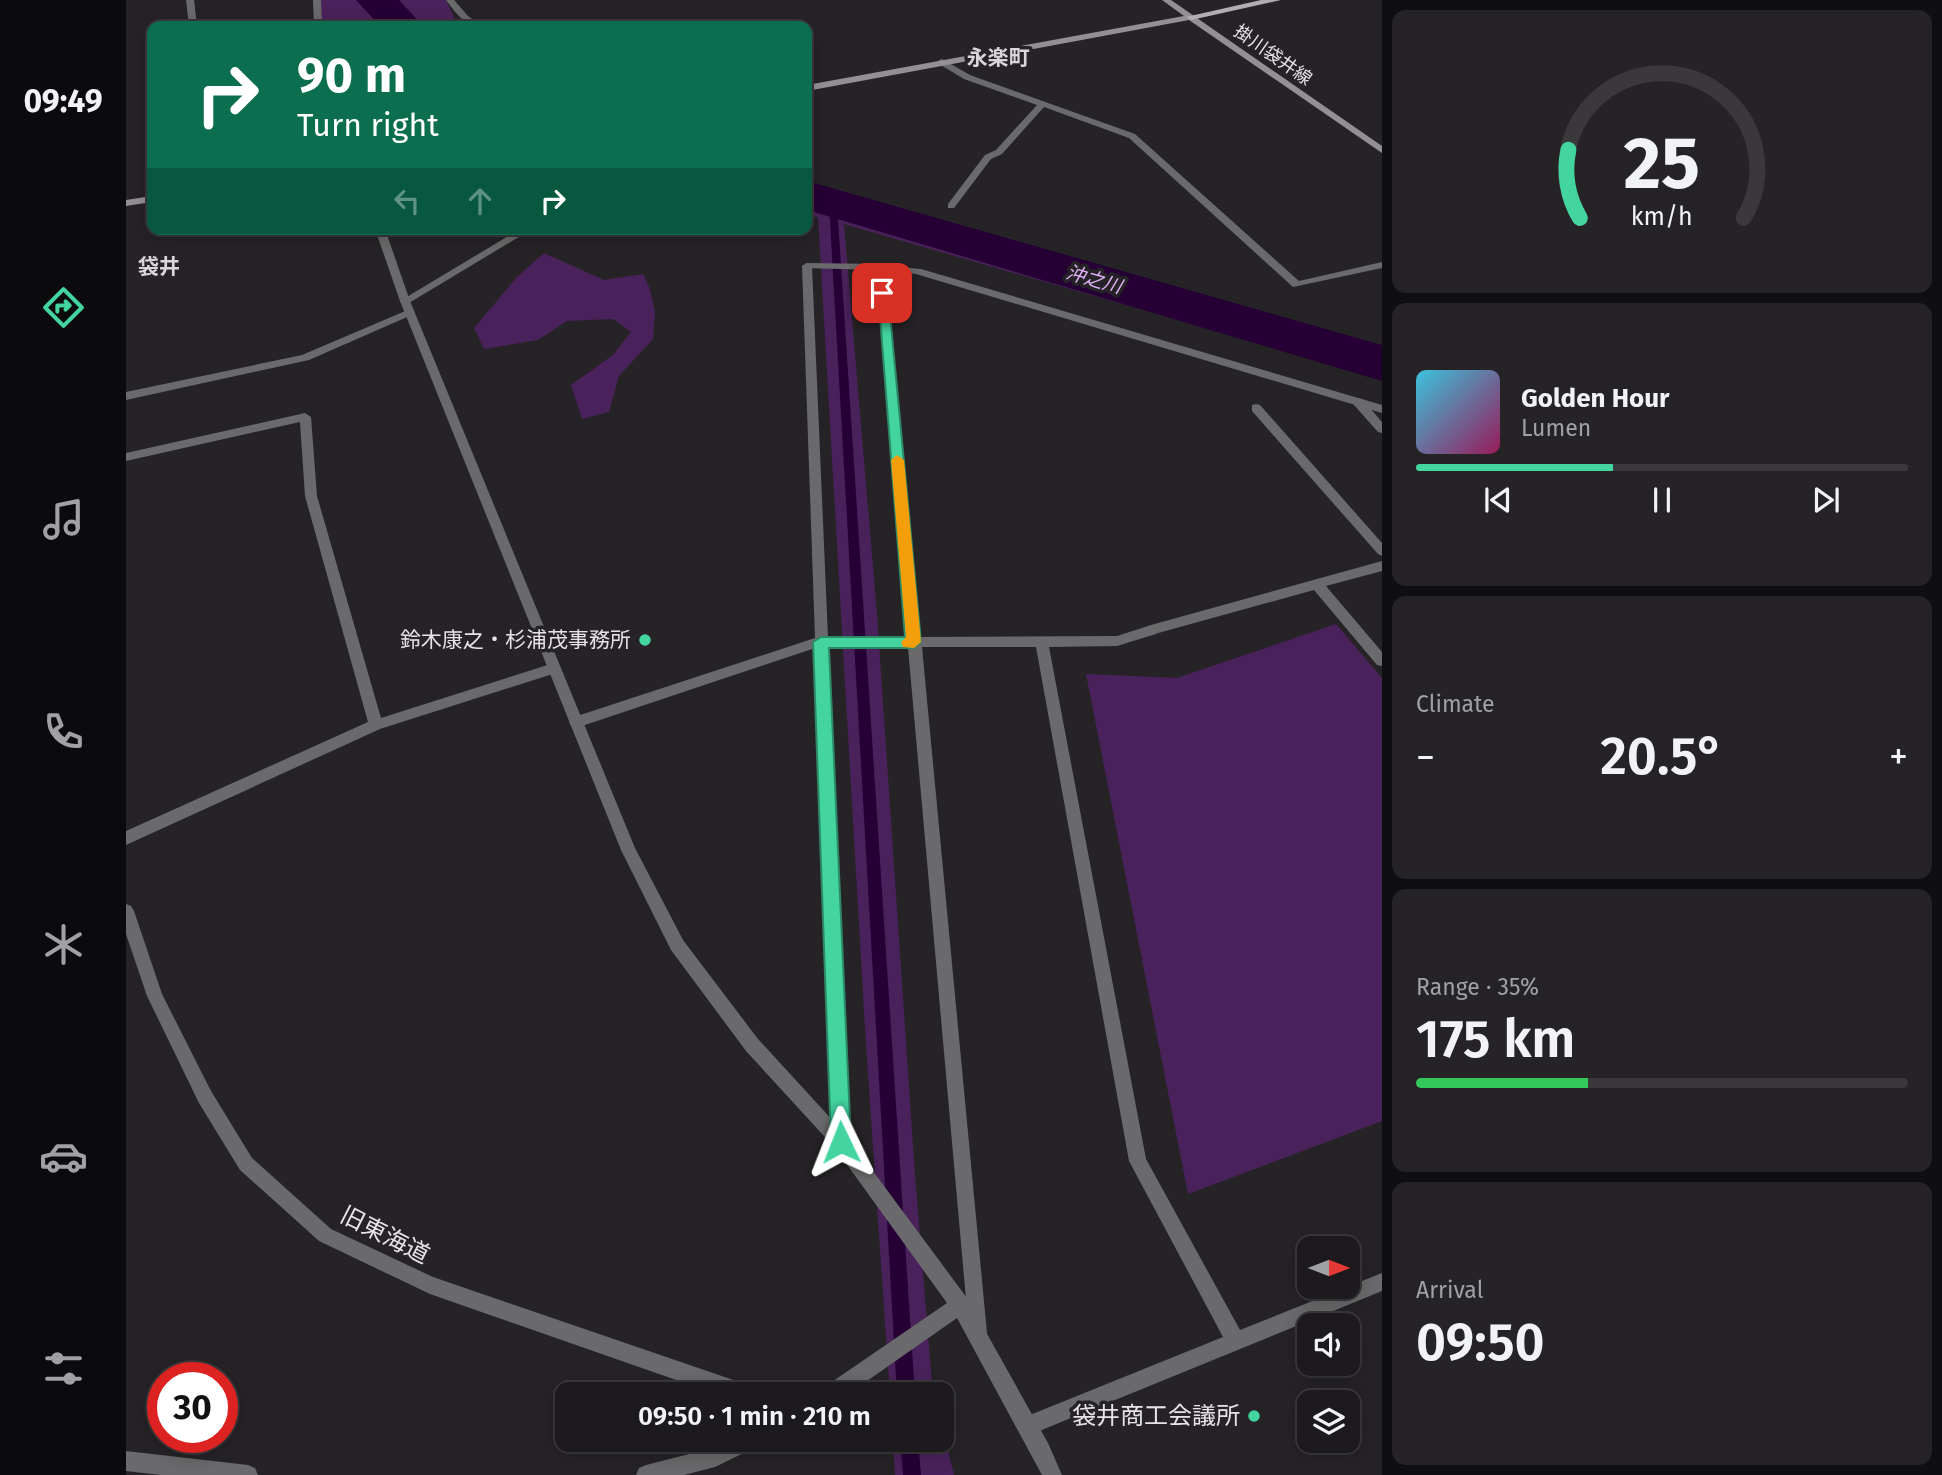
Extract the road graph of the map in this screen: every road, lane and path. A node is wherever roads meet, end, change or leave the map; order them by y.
1 (190, 0) edge
2 (317, 0) edge
3 (450, 0) edge
4 (1166, 0) edge
5 (1276, 0) edge
6 (1191, 17) junction
7 (192, 21) edge
8 (318, 21) edge
9 (470, 21) edge
10 (942, 62) junction
11 (812, 87) edge
12 (1042, 104) junction
13 (1382, 150) edge
14 (147, 200) edge
15 (126, 204) edge
16 (951, 206) dead end
17 (382, 235) edge
18 (518, 235) edge
19 (1382, 265) edge
20 (880, 267) junction
21 (407, 307) junction
22 (126, 396) edge
23 (1359, 402) junction
24 (1256, 408) dead end
25 (1382, 409) edge
26 (1382, 429) edge
27 (126, 457) edge
28 (1382, 551) edge
29 (1382, 566) edge
30 (1317, 584) junction
31 (826, 642) junction
32 (909, 642) junction
33 (1042, 642) junction
34 (1382, 661) edge
35 (554, 668) junction
36 (576, 722) junction
37 (376, 725) junction
38 (126, 838) edge
39 (126, 911) edge
40 (841, 1142) junction
41 (1382, 1282) edge
42 (955, 1308) junction
43 (979, 1338) junction
44 (1235, 1339) junction
45 (710, 1382) edge
46 (849, 1382) edge
47 (1027, 1426) junction
48 (725, 1452) edge
49 (126, 1461) edge
50 (248, 1475) edge
51 (646, 1475) edge
52 (1052, 1475) edge

1 - 7 street
2 - 8 street
3 - 9 street
4 - 6 main road, 掛川袋井線
5 - 6 main road
6 - 10 main road
6 - 13 main road, 掛川袋井線
10 - 11 main road
10 - 12 street
12 - 16 street
12 - 19 street
14 - 15 main road
17 - 21 street
18 - 21 street
20 - 23 street
20 - 31 street
20 - 32 street
21 - 22 street
21 - 35 street
23 - 25 street
23 - 26 street
24 - 28 street
27 - 37 street
29 - 30 street
30 - 33 street
30 - 34 street
31 - 32 street
31 - 36 street
31 - 40 street
32 - 33 street
32 - 43 street
33 - 44 street
35 - 36 street
35 - 37 street
36 - 40 street
37 - 38 street
39 - 45 street, 旧東海道
40 - 42 street
41 - 44 street
42 - 43 street
42 - 46 street
43 - 47 street
44 - 47 street
47 - 52 street
48 - 51 street
49 - 50 street

